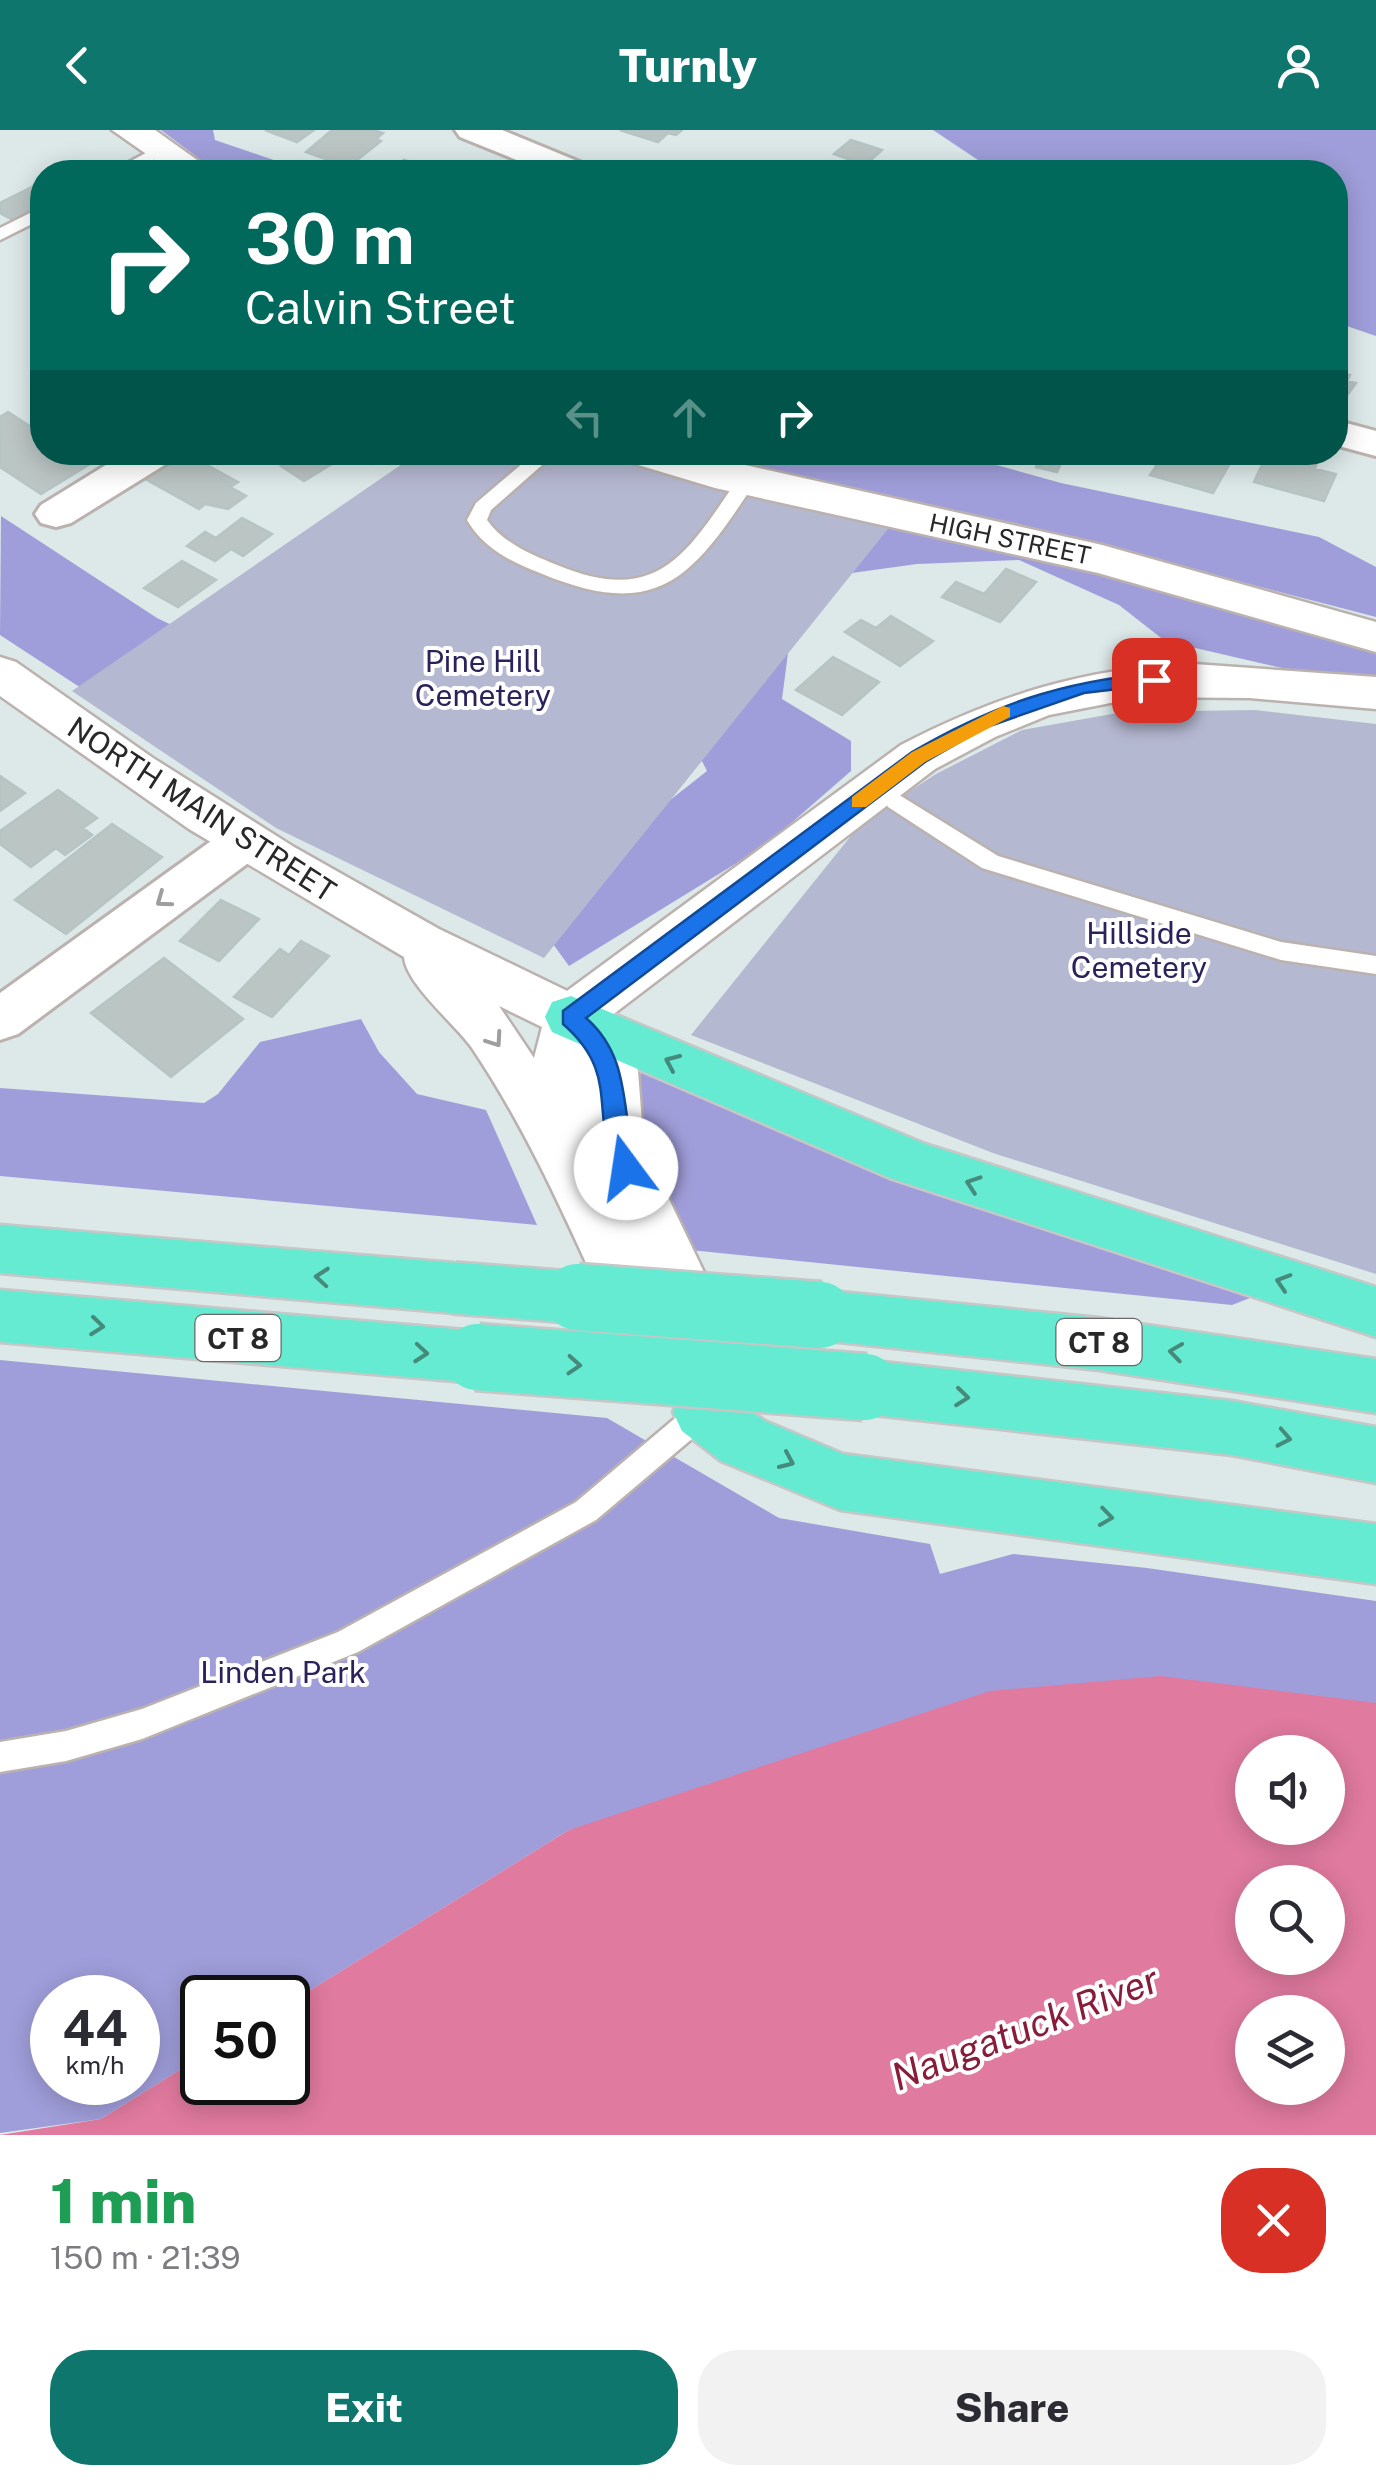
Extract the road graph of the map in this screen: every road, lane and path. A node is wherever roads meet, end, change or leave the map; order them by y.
1 (130, 130) edge
2 (472, 130) edge
3 (161, 150) junction
4 (141, 160) edge
5 (177, 160) edge
6 (545, 160) edge
7 (30, 219) edge
8 (0, 235) edge
9 (1348, 436) edge
10 (1376, 444) edge
11 (135, 465) edge
12 (533, 465) edge
13 (688, 465) edge
14 (746, 481) junction
15 (56, 514) dead end
16 (1376, 638) edge
17 (0, 673) edge
18 (1376, 693) edge
19 (896, 801) dead end
20 (242, 842) junction
21 (409, 940) junction
22 (1376, 965) edge
23 (571, 1018) junction
24 (0, 1020) edge
25 (560, 1145) junction
26 (0, 1249) edge
27 (1376, 1312) edge
28 (0, 1316) edge
29 (1376, 1386) edge
30 (704, 1412) junction
31 (1376, 1456) edge
32 (1376, 1554) edge
33 (0, 1757) edge

1 - 3 street
2 - 6 street
3 - 4 lane
3 - 5 street
7 - 8 lane
9 - 10 street
11 - 15 street
12 - 14 lane
13 - 14 street, HIGH STREET
14 - 16 street, HIGH STREET
17 - 20 street, NORTH MAIN STREET
18 - 23 street
19 - 22 lane
20 - 21 street, NORTH MAIN STREET
20 -> 24 street
21 - 23 street, NORTH MAIN STREET
21 -> 25 street, NORTH MAIN STREET
23 - 25 street
27 -> 23 highway
23 - 30 street
25 - 30 street, NORTH MAIN STREET
29 -> 26 highway, CT 8, bridge
28 -> 31 highway, CT 8, bridge
30 -> 32 highway
30 - 33 lane

